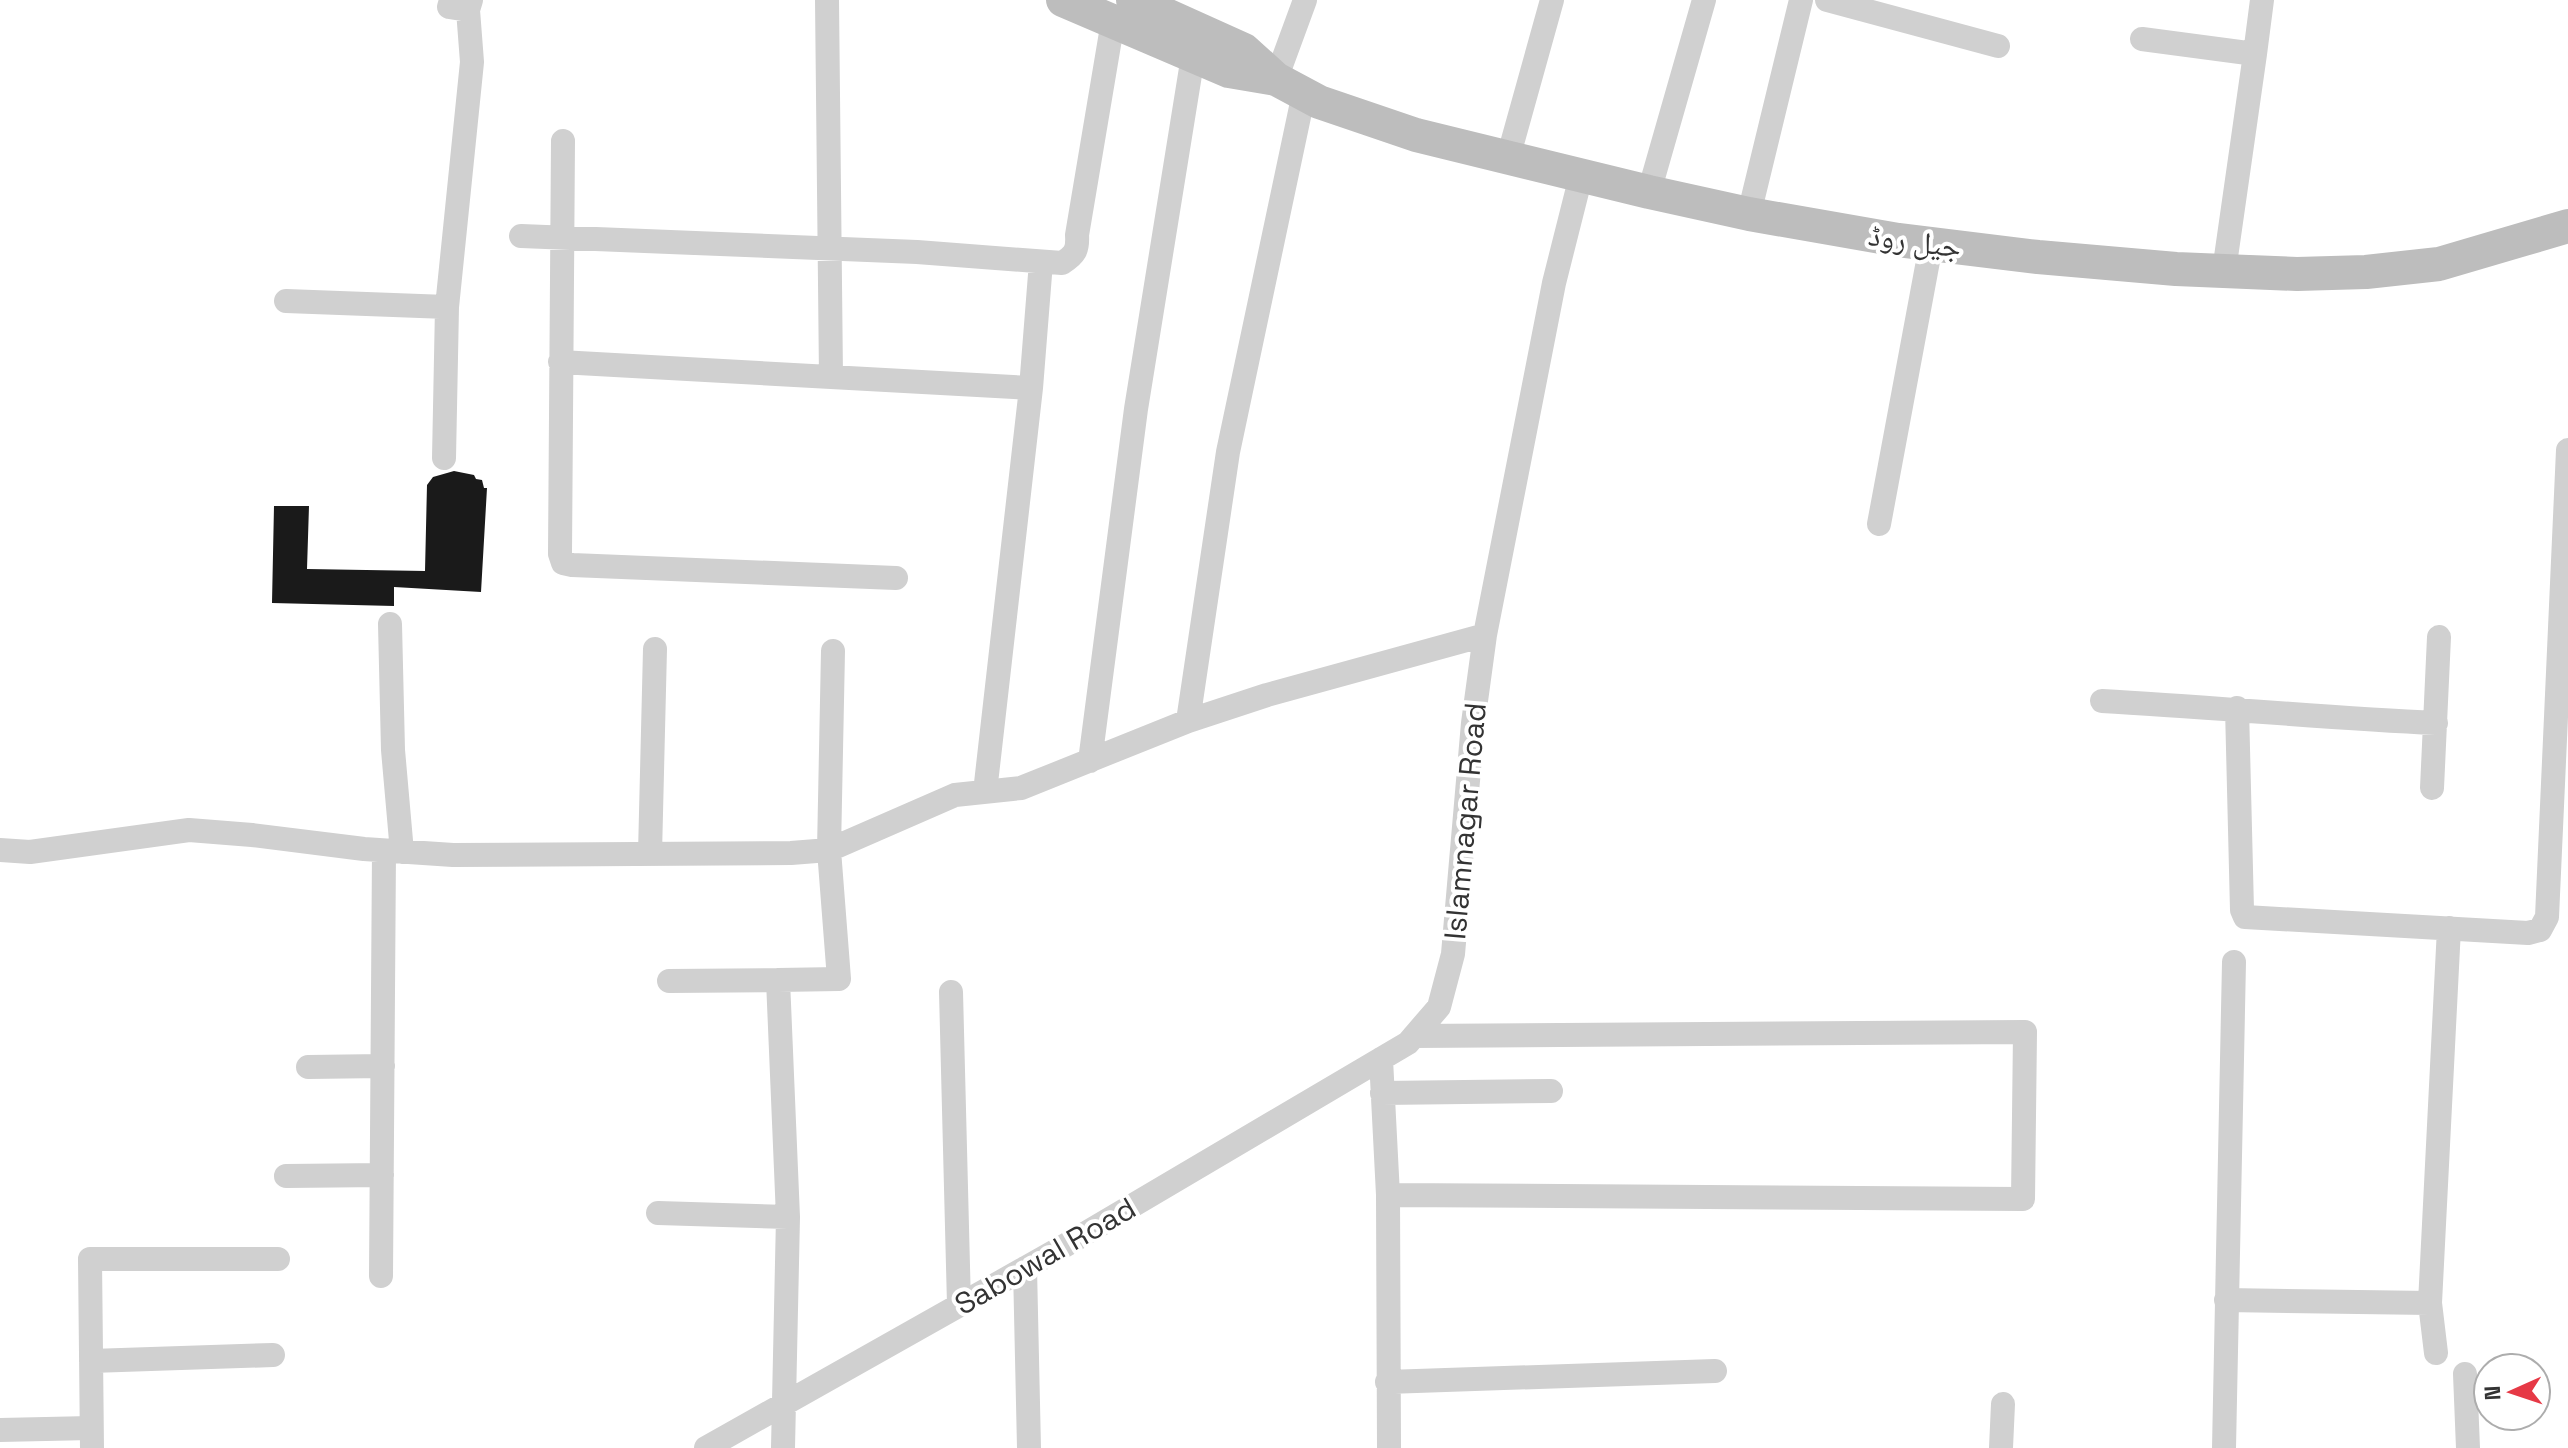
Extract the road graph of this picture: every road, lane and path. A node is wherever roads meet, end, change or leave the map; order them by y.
1 (827, 0) edge
2 (1063, 0) edge
3 (1305, 0) edge
4 (1552, 0) edge
5 (1704, 0) edge
6 (1801, 0) edge
7 (1827, 0) edge
8 (2262, 0) edge
9 (463, 3) edge
10 (1900, 9) edge
11 (1123, 11) edge
12 (2142, 39) dead end
13 (1998, 46) dead end
14 (2255, 54) junction
15 (1193, 56) junction
16 (1290, 86) junction
17 (563, 141) dead end
18 (1508, 158) junction
19 (1581, 176) junction
20 (1649, 192) junction
21 (1749, 214) junction
22 (2568, 226) edge
23 (521, 236) dead end
24 (560, 238) junction
25 (1931, 245) junction
26 (830, 249) junction
27 (1041, 262) junction
28 (2224, 271) junction
29 (286, 301) dead end
30 (447, 307) junction
31 (560, 362) junction
32 (831, 377) junction
33 (1031, 388) junction
34 (2568, 450) edge
35 (444, 458) dead end
36 (1879, 524) dead end
37 (896, 578) dead end
38 (390, 624) dead end
39 (1485, 635) junction
40 (2439, 637) dead end
41 (655, 649) dead end
42 (833, 651) dead end
43 (2102, 701) dead end
44 (2237, 708) junction
45 (1188, 721) junction
46 (2436, 723) junction
47 (1090, 761) junction
48 (2432, 788) dead end
49 (985, 792) junction
50 (0, 850) edge
51 (829, 850) junction
52 (393, 851) junction
53 (650, 854) junction
54 (2449, 928) junction
55 (2234, 962) dead end
56 (778, 980) junction
57 (669, 981) dead end
58 (951, 992) dead end
59 (1414, 1036) junction
60 (1381, 1059) junction
61 (383, 1066) junction
62 (308, 1067) dead end
63 (1551, 1091) dead end
64 (1382, 1093) junction
65 (382, 1175) junction
66 (286, 1176) dead end
67 (1388, 1195) junction
68 (658, 1213) dead end
69 (788, 1217) junction
70 (278, 1259) dead end
71 (1025, 1268) junction
72 (381, 1276) dead end
73 (2226, 1300) junction
74 (2430, 1303) junction
75 (959, 1305) junction
76 (2436, 1353) dead end
77 (273, 1355) dead end
78 (91, 1361) junction
79 (1715, 1371) dead end
80 (2465, 1374) dead end
81 (1387, 1382) junction
82 (784, 1402) junction
83 (2003, 1404) dead end
84 (0, 1430) edge
85 (92, 1438) edge
86 (706, 1448) edge
87 (783, 1448) edge
88 (1029, 1448) edge
89 (1389, 1448) edge
90 (2001, 1448) edge
91 (2224, 1448) edge
92 (2468, 1448) edge

1 - 26 street
2 - 11 main road
3 - 16 street
4 - 18 street
5 - 20 street
6 - 21 street
7 - 10 street
8 - 14 street
9 - 30 street
10 - 13 street
11 - 15 main road
11 - 16 main road
11 - 27 street
12 - 14 street
14 - 28 street
15 - 16 main road
15 - 47 street
16 - 18 main road, جیل روڈ
16 - 45 street
17 - 24 street
18 - 19 main road, جیل روڈ
19 - 20 main road, جیل روڈ
19 - 39 street, Islamnagar Road
20 - 21 main road, جیل روڈ
21 - 25 main road, جیل روڈ
22 - 28 main road, جیل روڈ
23 - 24 street
24 - 26 street
24 - 31 street
25 - 28 main road, جیل روڈ
25 - 36 street
26 - 27 street
26 - 32 street
27 - 33 street
29 - 30 street
30 - 35 street
31 - 32 street
31 - 37 street
32 - 33 street
33 - 49 street
34 - 54 street
38 - 52 street
39 - 45 street
39 - 59 street, Islamnagar Road
40 - 46 street
41 - 53 street
42 - 51 street
43 - 44 street
44 - 46 street
44 - 54 street
45 - 47 street
46 - 48 street
47 - 49 street
49 - 51 street
50 - 52 street
51 - 53 street
51 - 56 street
52 - 53 street
52 - 61 street
54 - 74 street
55 - 73 street
56 - 57 street
56 - 69 street
58 - 75 street
59 - 60 street, Islamnagar Road
59 - 67 street
60 - 64 street
60 - 71 street, Sabowal Road
61 - 62 street
61 - 65 street
63 - 64 street
64 - 67 street
65 - 66 street
65 - 72 street
67 - 81 street
68 - 69 street
69 - 82 street
70 - 78 street
71 - 75 street, Sabowal Road
71 - 88 street
73 - 74 street
73 - 91 street
74 - 76 street
75 - 82 street, Sabowal Road
77 - 78 street
78 - 85 street
79 - 81 street
80 - 92 street
81 - 89 street
82 - 86 street, Sabowal Road
82 - 87 street
83 - 90 street
84 - 85 street

